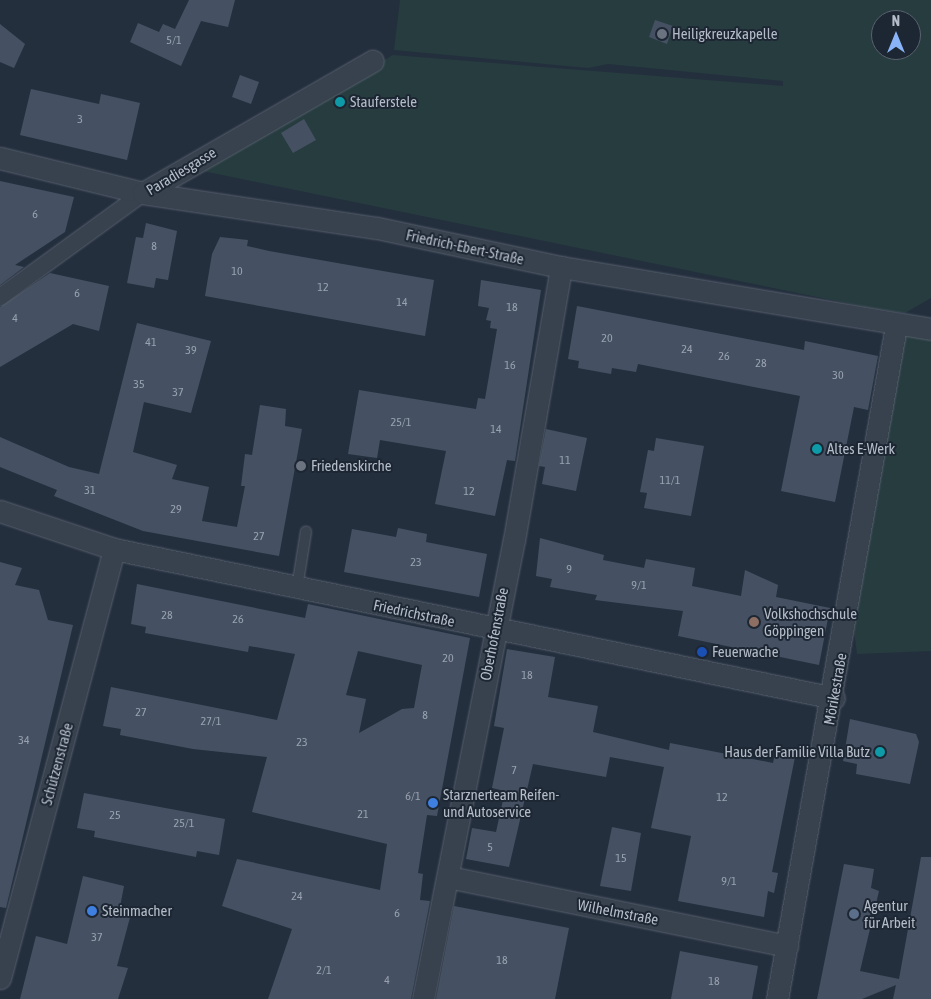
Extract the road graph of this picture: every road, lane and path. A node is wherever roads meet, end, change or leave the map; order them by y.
1 (373, 61) dead end
2 (0, 158) edge
3 (143, 193) junction
4 (562, 267) junction
5 (0, 297) edge
6 (931, 316) edge
7 (896, 326) junction
8 (931, 329) edge
9 (0, 511) edge
10 (306, 532) dead end
11 (114, 549) junction
12 (296, 588) junction
13 (493, 630) junction
14 (834, 698) junction
15 (448, 878) junction
16 (787, 946) junction
17 (0, 978) edge
18 (423, 999) edge
19 (778, 999) edge

1 - 3 street, Paradiesgasse
2 - 3 street, Friedrich-Ebert-Straße
3 - 4 street, Friedrich-Ebert-Straße
3 - 5 street, Paradiesgasse
4 - 7 street, Friedrich-Ebert-Straße
4 - 13 street, Oberhofenstraße
6 - 7 street
7 - 8 street, Friedrich-Ebert-Straße
7 - 14 street, Mörikestraße
9 - 11 street, Friedrichstraße
10 - 12 lane
11 - 12 street, Friedrichstraße
11 - 17 street, Schützenstraße
12 - 13 street, Friedrichstraße
13 - 14 street, Friedrichstraße
13 - 15 street, Oberhofenstraße
14 - 16 street, Mörikestraße
15 - 16 street, Wilhelmstraße
15 - 18 street, Oberhofenstraße
16 - 19 street, Mörikestraße

